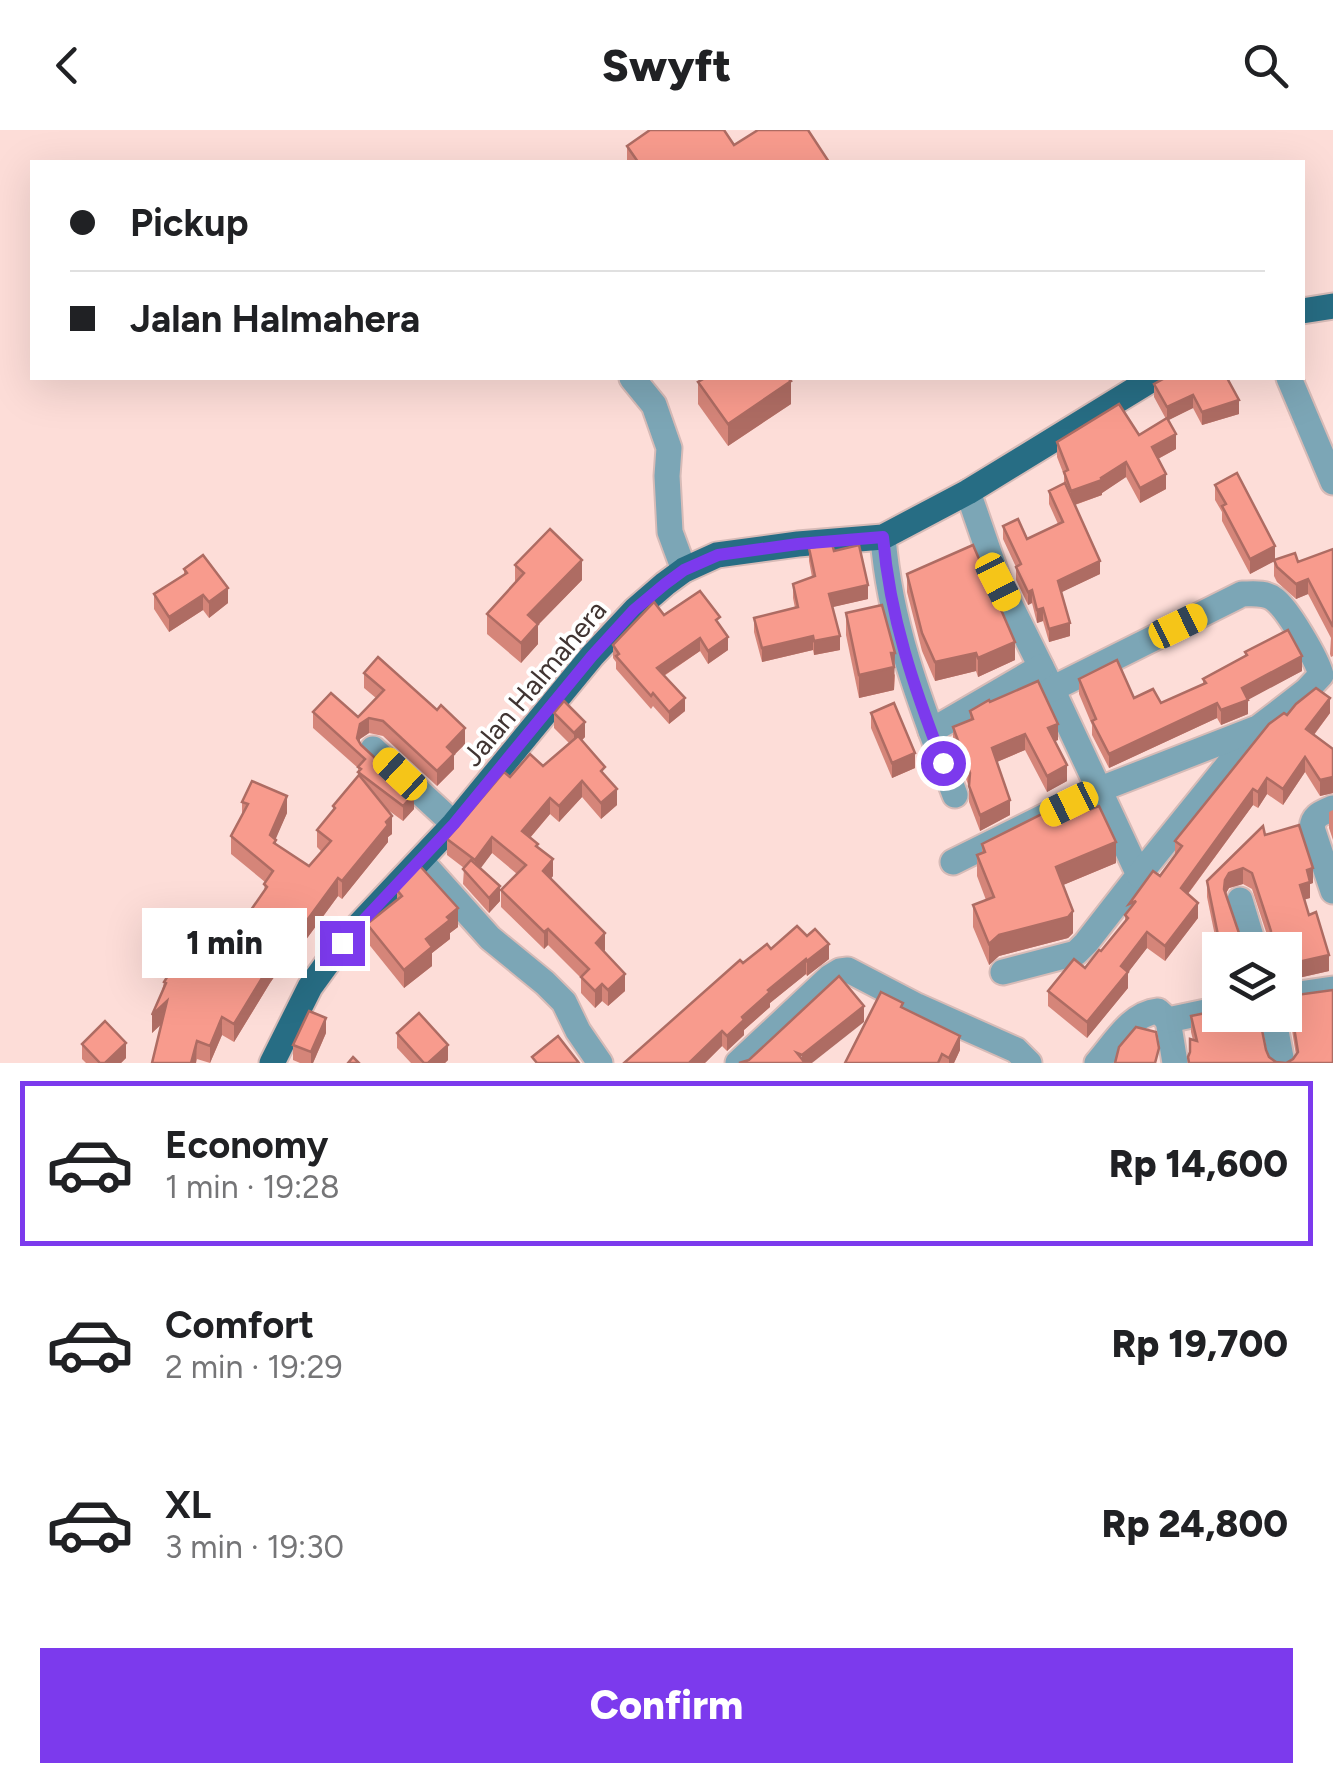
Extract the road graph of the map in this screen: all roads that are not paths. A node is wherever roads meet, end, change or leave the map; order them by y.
1 (1333, 306) edge
2 (1305, 311) edge
3 (634, 380) edge
4 (1151, 380) edge
5 (1289, 380) edge
6 (1333, 482) edge
7 (968, 492) junction
8 (883, 537) junction
9 (684, 570) junction
10 (1046, 678) junction
11 (1258, 728) junction
12 (931, 731) junction
13 (373, 749) dead end
14 (1098, 790) junction
15 (955, 795) dead end
16 (1333, 808) edge
17 (454, 824) junction
18 (421, 861) junction
19 (953, 862) dead end
20 (1138, 874) junction
21 (1333, 890) edge
22 (1240, 900) dead end
23 (1250, 932) edge
24 (1002, 972) dead end
25 (1333, 990) edge
26 (1302, 994) edge
27 (1202, 1013) edge
28 (1168, 1020) junction
29 (1276, 1032) edge
30 (272, 1063) edge
31 (600, 1063) edge
32 (738, 1063) edge
33 (1029, 1063) edge
34 (1097, 1063) edge
35 (1175, 1063) edge
36 (1282, 1063) edge

1 - 2 main road
3 - 9 street
4 - 7 main road, Jalan Halmahera
5 - 6 street
7 - 8 main road, Jalan Halmahera
7 - 10 street
8 - 9 main road, Jalan Halmahera
8 - 12 street
9 - 17 main road, Jalan Halmahera
10 - 11 street
10 - 12 street
10 - 14 street
11 - 14 street
11 - 20 street
12 - 15 street
13 - 17 street
14 - 19 street
14 - 20 street
16 - 21 street
17 - 18 main road, Jalan Halmahera
18 - 30 main road, Jalan Halmahera
18 - 31 street
20 - 24 street
22 - 23 street
25 - 26 street
27 - 28 street
28 - 34 street
28 - 35 street
29 - 36 street
32 - 33 street

